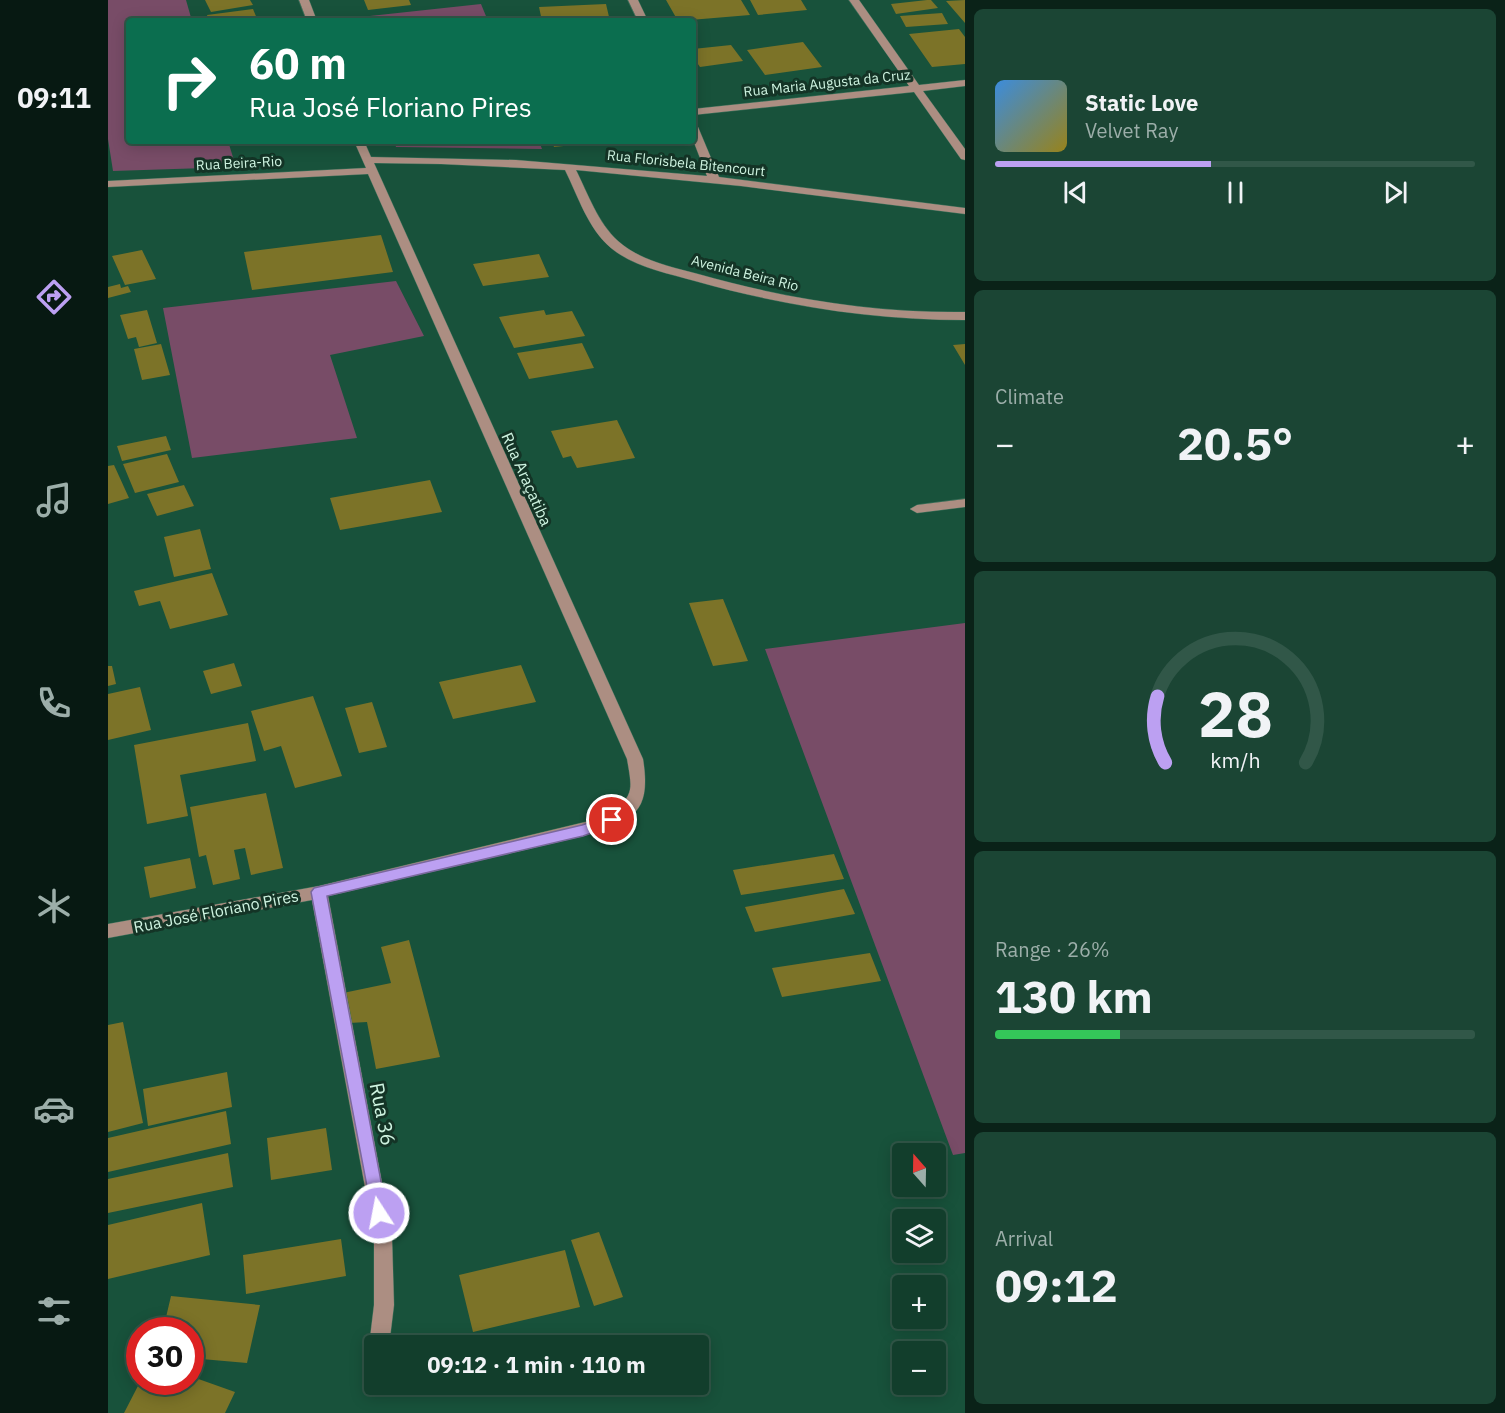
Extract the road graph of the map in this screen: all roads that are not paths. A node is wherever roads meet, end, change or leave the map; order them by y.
1 (304, 0) edge
2 (633, 0) edge
3 (854, 0) edge
4 (311, 18) edge
5 (642, 18) edge
6 (965, 83) edge
7 (917, 89) junction
8 (696, 112) edge
9 (696, 135) edge
10 (360, 144) edge
11 (965, 157) edge
12 (369, 165) junction
13 (569, 167) junction
14 (714, 179) junction
15 (108, 184) edge
16 (965, 211) edge
17 (965, 316) edge
18 (965, 503) edge
19 (916, 509) dead end
20 (634, 804) joint
21 (319, 892) junction
22 (108, 931) edge
23 (380, 1335) edge

1 - 4 street
2 - 5 street
3 - 7 street
6 - 7 street, Rua Maria Augusta da Cruz
7 - 8 street, Rua Maria Augusta da Cruz
7 - 11 street
9 - 14 street
10 - 12 street
12 - 13 street, Rua Florisbela Bitencourt
12 - 15 street, Rua Beira-Rio
12 - 20 street, Rua Araçatiba
13 - 14 street, Rua Florisbela Bitencourt
13 - 17 street, Avenida Beira Rio
14 - 16 street, Rua Florisbela Bitencourt
18 - 19 street
20 - 21 street, Rua José Floriano Pires
21 - 22 street, Rua José Floriano Pires
21 - 23 street, Rua 36

